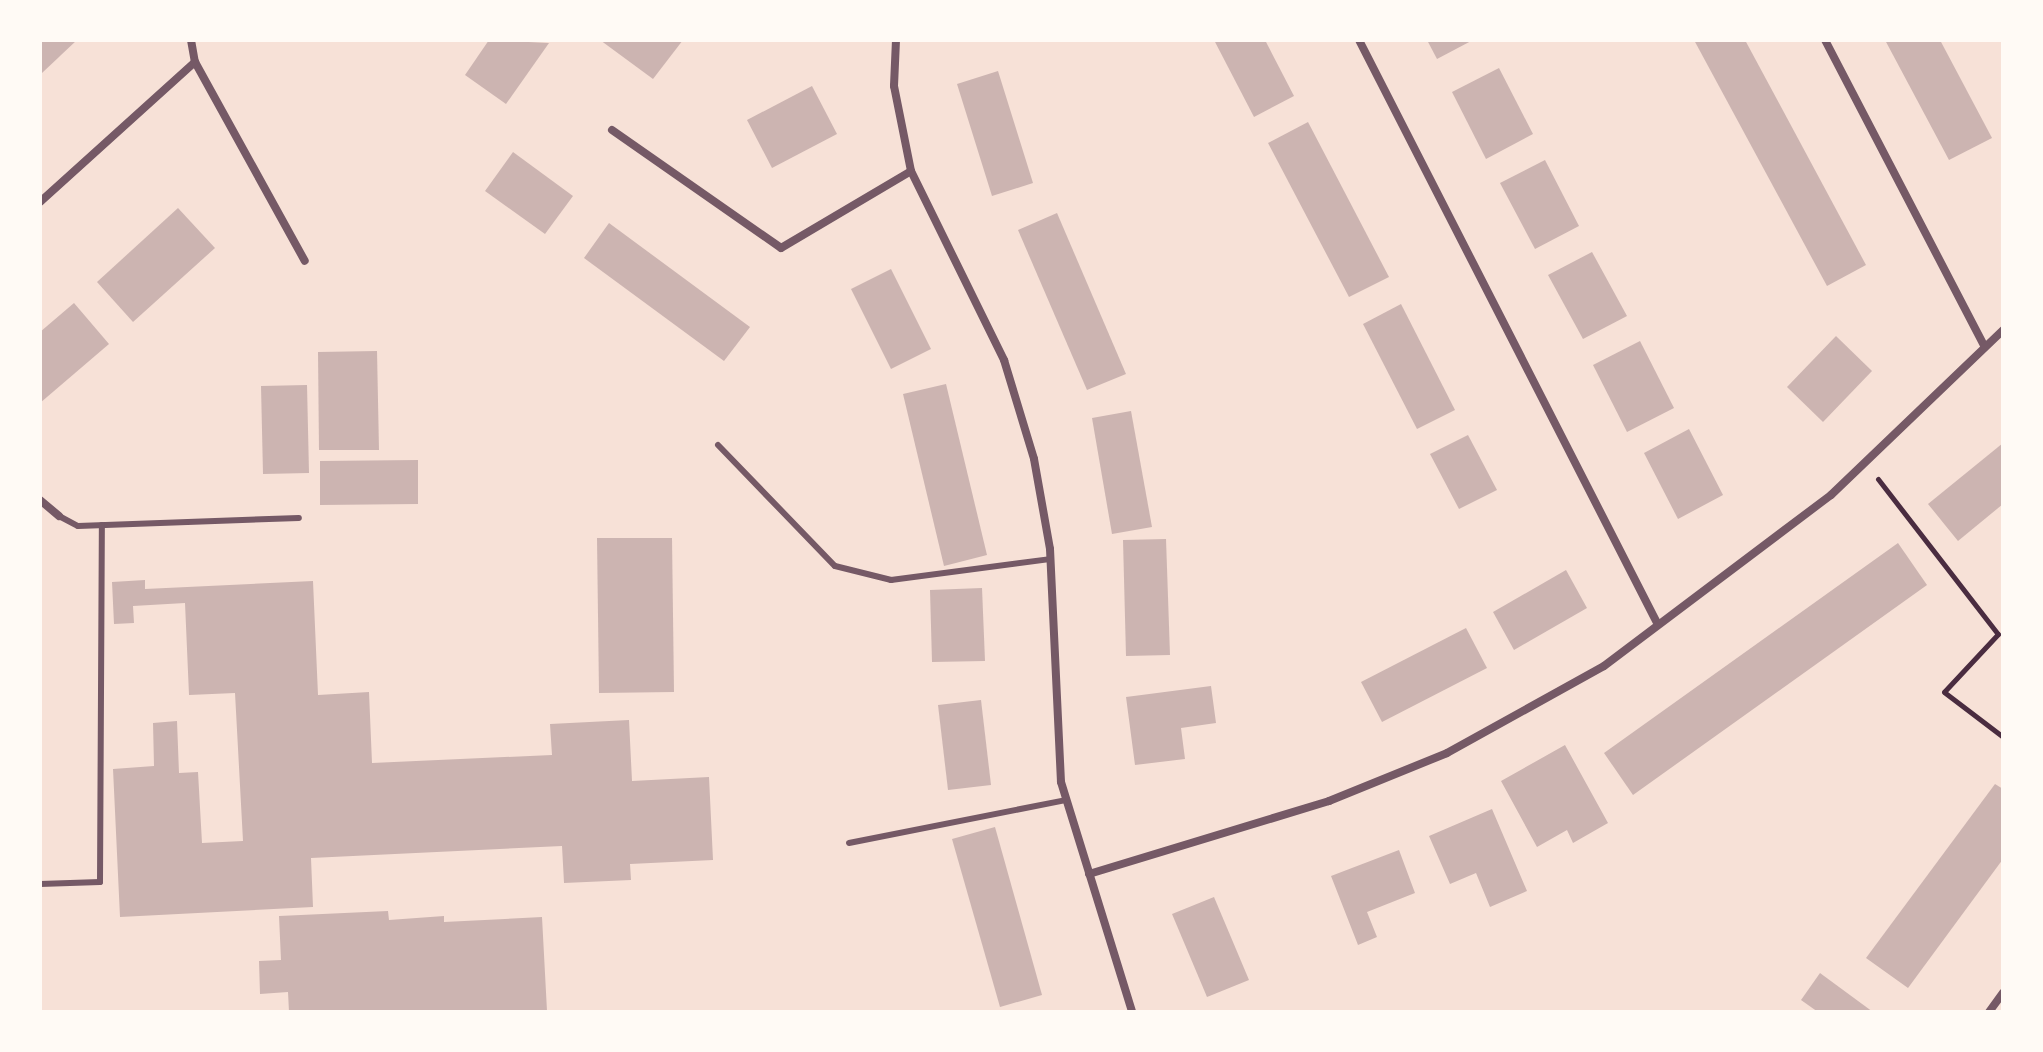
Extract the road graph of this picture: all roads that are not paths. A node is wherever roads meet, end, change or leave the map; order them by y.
1 (191, 40) edge
2 (896, 40) edge
3 (1359, 40) edge
4 (1825, 40) edge
5 (195, 62) junction
6 (612, 130) dead end
7 (911, 171) junction
8 (40, 202) edge
9 (305, 261) dead end
10 (2003, 330) edge
11 (1984, 345) junction
12 (718, 445) dead end
13 (40, 500) edge
14 (59, 516) joint
15 (299, 518) dead end
16 (102, 525) junction
17 (1050, 559) junction
18 (1656, 621) junction
19 (1067, 800) junction
20 (849, 843) dead end
21 (1089, 874) junction
22 (40, 884) edge
23 (2003, 993) edge
24 (1132, 1012) edge
25 (1989, 1012) edge

1 - 5 street
2 - 7 street
3 - 18 street
4 - 11 street
5 - 8 street
5 - 9 street
6 - 7 street
7 - 17 street
10 - 11 street
11 - 18 street
12 - 17 lane
13 - 14 street
14 - 16 lane
15 - 16 lane
16 - 22 lane
17 - 19 street
18 - 21 street
19 - 20 lane
19 - 21 street
21 - 24 street
23 - 25 street

